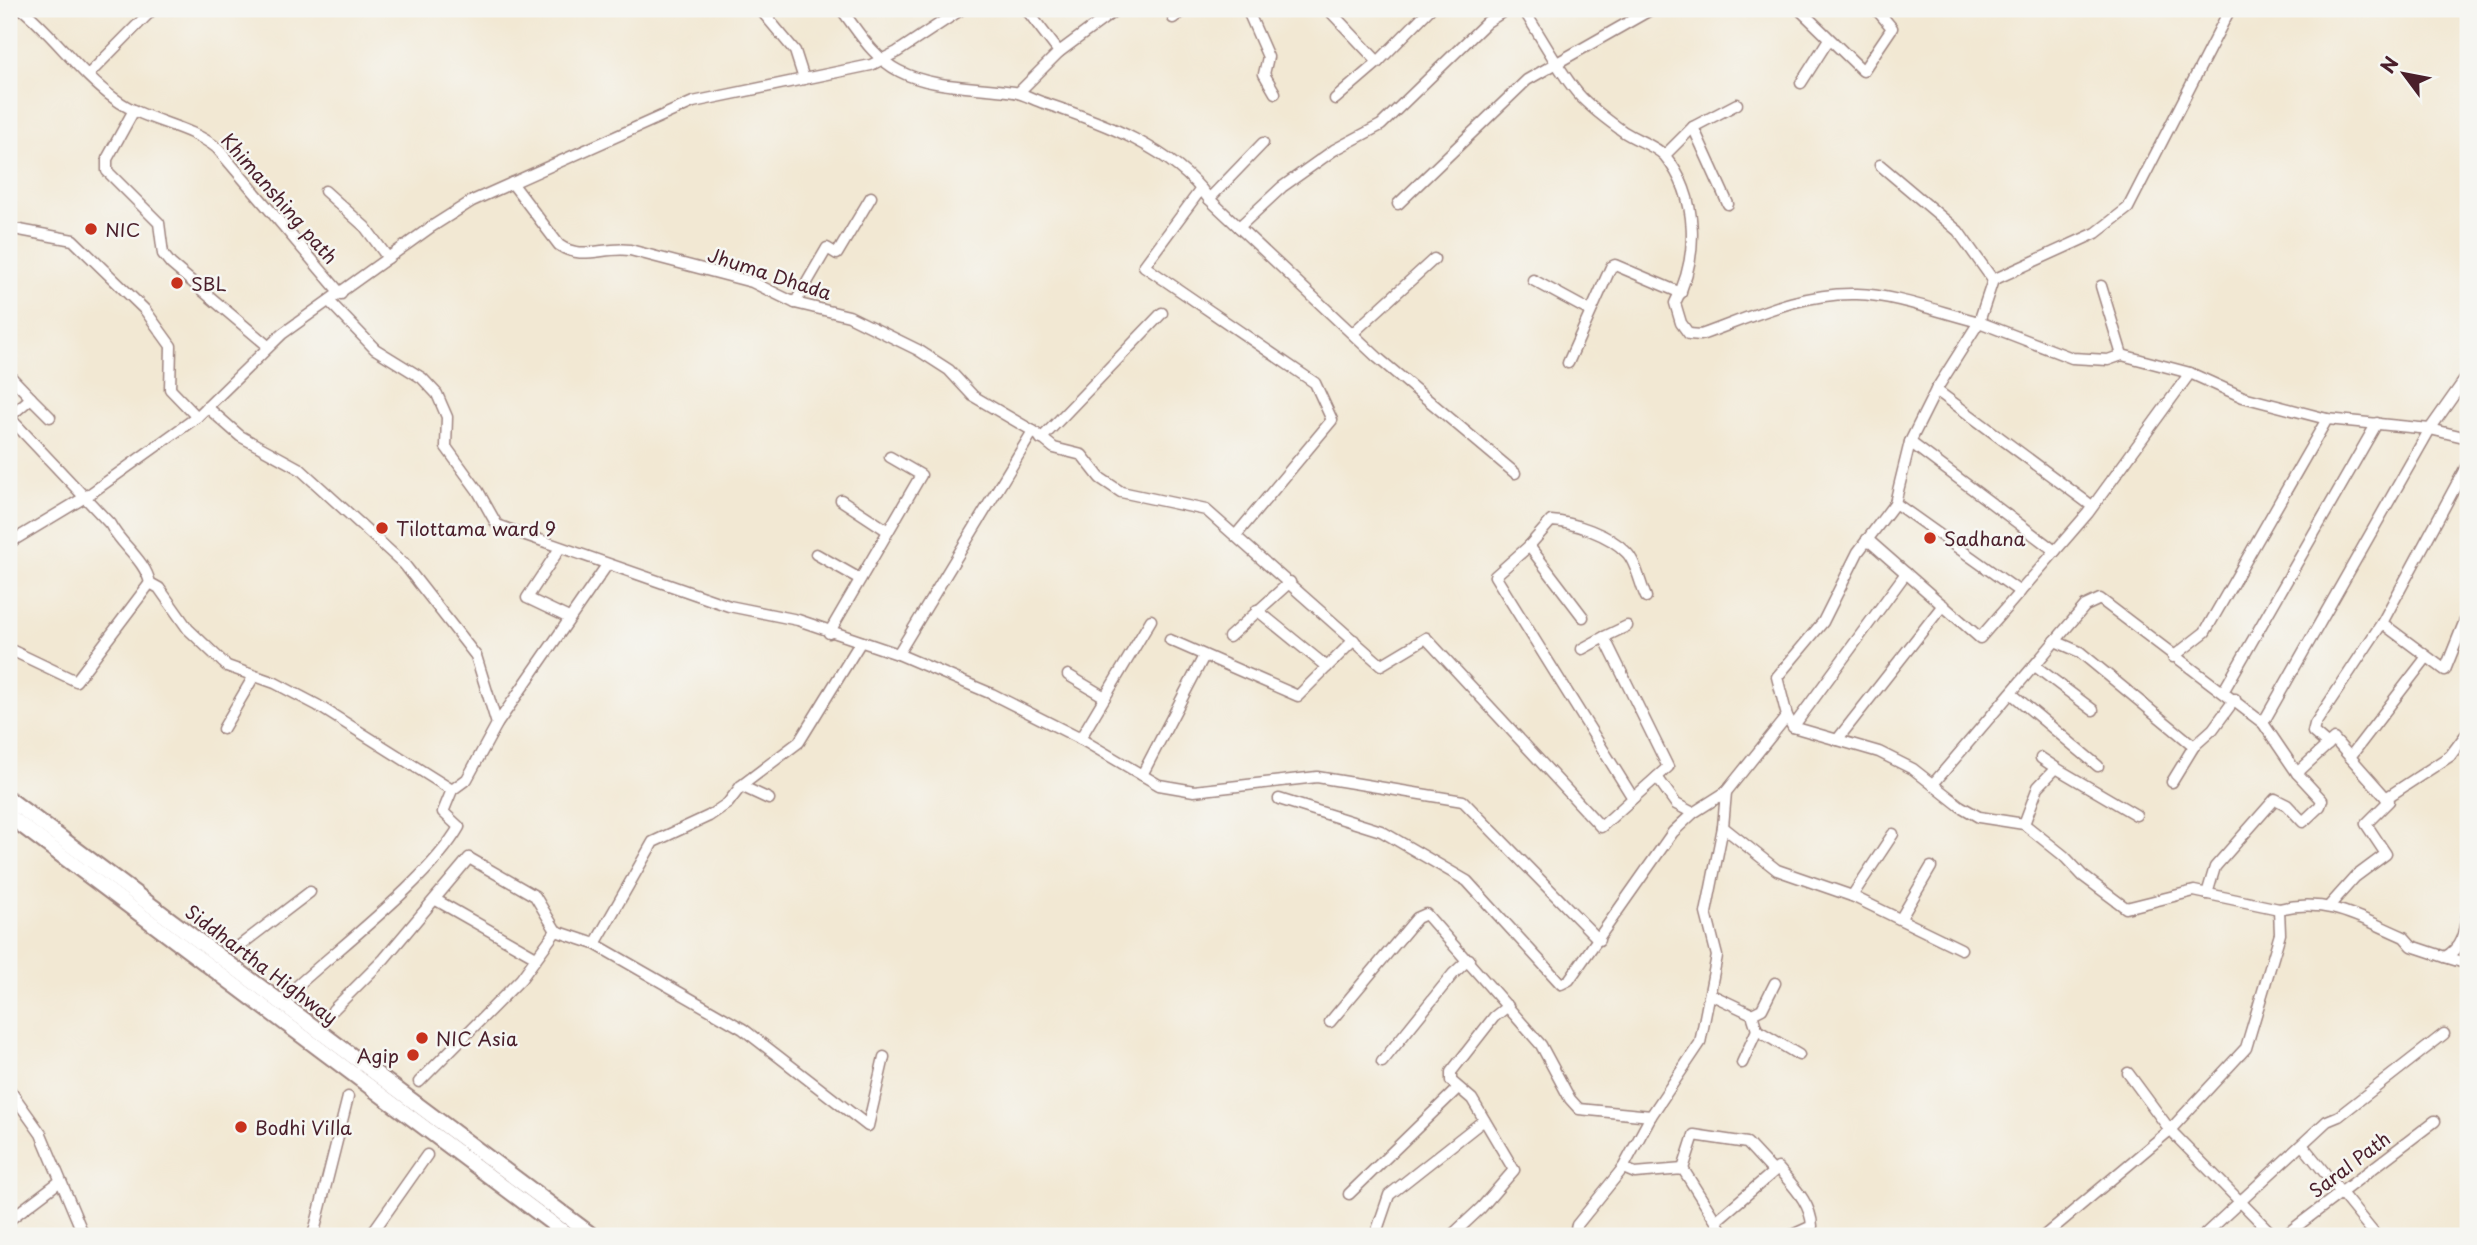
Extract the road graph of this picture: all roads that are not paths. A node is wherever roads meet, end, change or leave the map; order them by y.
1 (22, 9) edge
2 (153, 9) edge
3 (760, 9) edge
4 (841, 9) edge
5 (962, 9) edge
6 (1026, 9) edge
7 (1117, 9) edge
8 (1185, 9) edge
9 (1247, 9) edge
10 (1328, 9) edge
11 (1430, 9) edge
12 (1507, 9) edge
13 (1523, 9) edge
14 (1652, 9) edge
15 (1799, 9) edge
16 (1876, 9) edge
17 (2230, 9) edge
18 (1173, 18) dead end
19 (1829, 39) junction
20 (1059, 52) junction
21 (881, 61) junction
22 (1378, 62) junction
23 (1559, 63) junction
24 (89, 74) junction
25 (804, 79) junction
26 (1801, 83) dead end
27 (1018, 93) junction
28 (1275, 93) dead end
29 (1335, 99) dead end
30 (1737, 104) dead end
31 (134, 110) junction
32 (1693, 127) junction
33 (1263, 143) dead end
34 (1665, 155) junction
35 (1880, 165) dead end
36 (512, 183) junction
37 (1201, 189) junction
38 (325, 191) dead end
39 (872, 197) dead end
40 (1209, 199) junction
41 (1398, 204) dead end
42 (1728, 204) dead end
43 (9, 228) edge
44 (1239, 228) junction
45 (388, 258) junction
46 (1434, 260) dead end
47 (1533, 280) dead end
48 (1993, 280) junction
49 (2101, 286) dead end
50 (1681, 293) junction
51 (341, 294) junction
52 (330, 302) junction
53 (795, 303) junction
54 (1590, 311) junction
55 (1162, 313) dead end
56 (1979, 322) junction
57 (1354, 332) junction
58 (268, 346) junction
59 (2122, 355) junction
60 (1568, 363) dead end
61 (2190, 373) junction
62 (2468, 374) edge
63 (9, 376) edge
64 (1936, 390) junction
65 (31, 398) junction
66 (207, 407) junction
67 (9, 417) edge
68 (50, 417) dead end
69 (197, 417) junction
70 (2327, 419) junction
71 (2376, 423) junction
72 (2430, 429) junction
73 (1037, 435) junction
74 (2468, 438) edge
75 (1910, 442) junction
76 (891, 457) dead end
77 (2468, 463) edge
78 (1515, 473) dead end
79 (87, 496) junction
80 (841, 500) dead end
81 (1895, 503) junction
82 (2092, 506) junction
83 (888, 531) junction
84 (1236, 535) junction
85 (1867, 539) junction
86 (9, 543) edge
87 (1529, 546) junction
88 (560, 548) junction
89 (2055, 551) junction
90 (816, 554) dead end
91 (607, 565) junction
92 (1906, 573) junction
93 (860, 579) junction
94 (1290, 582) junction
95 (150, 583) junction
96 (2020, 592) junction
97 (1646, 597) dead end
98 (1943, 605) junction
99 (1257, 610) junction
100 (2468, 613) edge
101 (1583, 617) dead end
102 (569, 618) junction
103 (1151, 620) dead end
104 (2382, 623) junction
105 (1627, 626) dead end
106 (829, 633) junction
107 (1229, 637) dead end
108 (1604, 637) junction
109 (1170, 640) dead end
110 (1354, 640) junction
111 (2055, 641) junction
112 (860, 643) junction
113 (9, 649) edge
114 (1582, 649) dead end
115 (898, 654) junction
116 (1204, 656) junction
117 (2173, 657) junction
118 (2426, 658) junction
119 (2035, 666) junction
120 (1327, 667) junction
121 (1068, 675) dead end
122 (254, 676) junction
123 (2223, 691) junction
124 (2012, 694) junction
125 (1105, 697) junction
126 (2235, 699) junction
127 (2093, 710) dead end
128 (1787, 716) junction
129 (2263, 723) junction
130 (497, 724) junction
131 (1793, 727) junction
132 (223, 729) dead end
133 (2468, 732) edge
134 (1080, 739) junction
135 (1837, 740) junction
136 (2328, 745) junction
137 (2194, 746) junction
138 (2350, 757) junction
139 (2041, 758) dead end
140 (2098, 766) dead end
141 (2056, 768) junction
142 (2297, 773) junction
143 (1142, 775) junction
144 (1657, 776) junction
145 (2172, 782) dead end
146 (1933, 784) junction
147 (741, 786) junction
148 (452, 790) junction
149 (1726, 792) junction
150 (1633, 798) junction
151 (2386, 798) junction
152 (9, 799) edge
153 (769, 799) dead end
154 (1279, 799) dead end
155 (1693, 813) junction
156 (2136, 815) dead end
157 (9, 816) edge
158 (2024, 824) junction
159 (1723, 827) junction
160 (1893, 834) dead end
161 (1931, 867) dead end
162 (310, 892) dead end
163 (2207, 894) junction
164 (1852, 896) junction
165 (436, 900) junction
166 (2330, 905) junction
167 (2278, 908) junction
168 (2468, 908) edge
169 (1901, 918) junction
170 (556, 931) junction
171 (1599, 940) junction
172 (595, 944) junction
173 (238, 947) dead end
174 (1961, 949) dead end
175 (536, 957) junction
176 (2445, 957) junction
177 (1469, 959) junction
178 (2468, 964) edge
179 (1775, 983) dead end
180 (296, 987) dead end
181 (1712, 995) junction
182 (1508, 1006) junction
183 (333, 1010) dead end
184 (1752, 1014) junction
185 (1330, 1022) dead end
186 (1758, 1030) junction
187 (2444, 1034) dead end
188 (1799, 1055) dead end
189 (884, 1057) dead end
190 (1382, 1062) dead end
191 (1742, 1063) dead end
192 (2128, 1073) dead end
193 (419, 1082) dead end
194 (1458, 1088) junction
195 (9, 1089) edge
196 (348, 1097) dead end
197 (1651, 1116) junction
198 (1484, 1120) junction
199 (2435, 1121) dead end
200 (2170, 1130) junction
201 (2303, 1146) junction
202 (427, 1155) dead end
203 (1623, 1168) junction
204 (1683, 1168) junction
205 (1773, 1171) junction
206 (59, 1182) junction
207 (2339, 1193) junction
208 (1349, 1195) dead end
209 (2238, 1202) junction
210 (9, 1220) edge
211 (1717, 1220) junction
212 (83, 1236) edge
213 (313, 1236) edge
214 (370, 1236) edge
215 (569, 1236) edge
216 (593, 1236) edge
217 (1375, 1236) edge
218 (1451, 1236) edge
219 (1574, 1236) edge
220 (1725, 1236) edge
221 (1790, 1236) edge
222 (2044, 1236) edge
223 (2203, 1236) edge
224 (2274, 1236) edge
225 (2284, 1236) edge
226 (2375, 1236) edge

1 - 24 street, Khimanshing path
2 - 24 street
3 - 25 street
4 - 21 street
5 - 21 street
6 - 20 street
7 - 20 street
8 - 18 street
9 - 28 street
10 - 22 street
11 - 22 street
12 - 44 street
13 - 23 street
14 - 23 street
15 - 19 street
16 - 19 street
17 - 48 street
19 - 26 street
20 - 27 street
21 - 25 street
21 - 27 street
22 - 29 street
23 - 34 street
23 - 41 street
24 - 31 street, Khimanshing path
25 - 36 street
27 - 37 street
30 - 32 street
31 - 51 street, Khimanshing path
31 - 58 street
32 - 34 street
32 - 42 street
33 - 40 street
34 - 50 street
35 - 48 street
36 - 45 street
36 - 53 street, Jhuma Dhada
37 - 40 street
37 - 84 street
38 - 45 street
39 - 53 street
40 - 44 street
43 - 69 street
44 - 57 street
45 - 51 street
46 - 57 street
47 - 54 street
48 - 56 street
49 - 59 street
50 - 54 street
50 - 56 street
51 - 52 street
52 - 58 street
52 - 88 street
53 - 73 street, Jhuma Dhada
54 - 60 street
55 - 73 street
56 - 59 street
56 - 64 street
57 - 78 street
58 - 66 street
59 - 61 street
61 - 70 street
61 - 82 street
62 - 72 street
63 - 65 street
64 - 75 street
64 - 82 street
65 - 67 street
65 - 68 street
66 - 69 street
66 - 130 street
67 - 79 street
69 - 79 street
70 - 71 street
70 - 117 street
71 - 72 street
71 - 123 street
72 - 74 street
72 - 129 street
73 - 84 street, Jhuma Dhada
73 - 115 street
75 - 81 street
75 - 89 street
76 - 83 street
77 - 104 street
79 - 86 street
79 - 95 street
80 - 83 street
81 - 85 street
81 - 96 street
82 - 89 street
83 - 93 street
84 - 94 street, Jhuma Dhada
85 - 92 street
85 - 128 street
87 - 97 street
87 - 101 street
87 - 150 street
88 - 91 street
88 - 102 street
89 - 96 street
90 - 93 street
91 - 102 street
91 - 106 street
92 - 98 street
92 - 131 street
93 - 106 street
94 - 99 street
94 - 110 street, Jhuma Dhada
95 - 113 street
95 - 122 street
96 - 98 street
98 - 135 street
99 - 107 street
99 - 120 street
100 - 118 street
102 - 130 street
103 - 125 street
104 - 118 street
104 - 136 street
105 - 108 street
106 - 112 street
108 - 114 street
108 - 144 street
109 - 116 street
110 - 120 street
110 - 150 street, Jhuma Dhada
111 - 117 street
111 - 119 street
111 - 137 street
112 - 115 street
112 - 147 street
115 - 134 street
116 - 120 street
116 - 143 street
117 - 123 street
118 - 138 street
119 - 124 street
119 - 127 street
121 - 125 street
122 - 132 street
122 - 148 street
123 - 126 street
124 - 140 street
124 - 146 street
125 - 134 street
126 - 129 street
126 - 137 street
128 - 131 street
128 - 149 street
129 - 142 street
130 - 148 street
131 - 135 street
133 - 151 street
134 - 143 street
135 - 146 street
136 - 138 street
136 - 142 street
137 - 145 street
138 - 151 street
139 - 141 street
141 - 156 street
141 - 158 street
142 - 163 street
143 - 171 street
144 - 150 street
144 - 155 street
146 - 158 street
147 - 153 street
147 - 172 street
148 - 180 street
149 - 155 street
149 - 159 street
151 - 166 street
152 - 216 highway, Siddhartha Highway
154 - 171 street
155 - 171 street
157 - 215 highway, Siddhartha Highway
158 - 163 street
159 - 164 street
159 - 181 street
160 - 164 street
161 - 169 street
162 - 173 street
163 - 167 street
164 - 169 street
165 - 170 street
165 - 175 street
165 - 183 street
166 - 167 street
166 - 176 street
167 - 200 street
168 - 176 street
169 - 174 street
170 - 172 street
170 - 175 street
172 - 189 street
175 - 193 street
176 - 178 street
177 - 182 street
177 - 185 street
177 - 190 street
179 - 184 street
181 - 184 street
181 - 197 street
182 - 194 street
182 - 197 street
184 - 186 street
186 - 188 street
186 - 191 street
187 - 201 street
192 - 200 street
194 - 198 street
194 - 208 street
195 - 206 street
196 - 213 street
197 - 203 street
198 - 217 street
198 - 218 street
199 - 207 street, Saral Path
200 - 209 street
200 - 222 street
201 - 207 street
201 - 209 street
202 - 214 street
203 - 204 street
203 - 219 street
204 - 205 street
204 - 211 street
205 - 211 street
205 - 221 street
206 - 210 street
206 - 212 street
207 - 225 street, Saral Path
207 - 226 street
209 - 223 street
209 - 224 street
211 - 220 street

